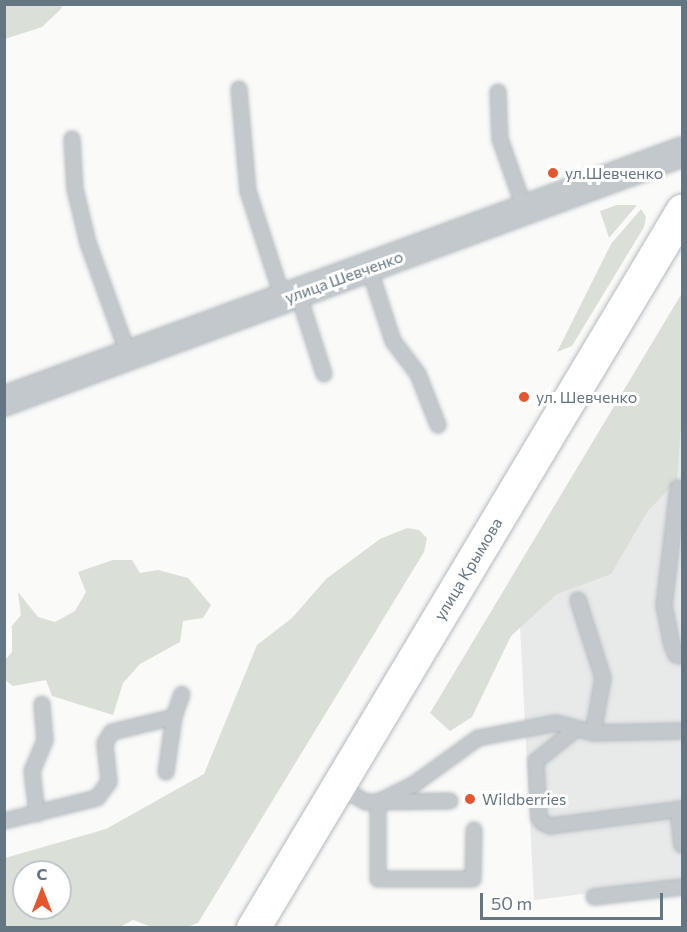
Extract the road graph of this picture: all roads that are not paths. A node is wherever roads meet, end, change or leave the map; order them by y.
1 (239, 89) dead end
2 (498, 92) dead end
3 (72, 139) dead end
4 (682, 152) edge
5 (525, 210) junction
6 (682, 211) edge
7 (369, 268) junction
8 (291, 296) junction
9 (129, 357) junction
10 (324, 374) dead end
11 (4, 401) edge
12 (438, 424) dead end
13 (678, 488) dead end
14 (578, 600) dead end
15 (682, 656) edge
16 (182, 694) dead end
17 (42, 704) dead end
18 (174, 717) junction
19 (576, 729) junction
20 (682, 731) edge
21 (593, 733) junction
22 (166, 772) dead end
23 (338, 786) junction
24 (450, 801) dead end
25 (378, 802) junction
26 (680, 809) edge
27 (37, 814) junction
28 (4, 820) edge
29 (474, 830) dead end
30 (682, 844) edge
31 (682, 887) edge
32 (594, 897) dead end
33 (253, 927) edge

1 - 8 lane
2 - 5 lane
3 - 9 lane
4 - 5 street, улица Шевченко
5 - 7 street, улица Шевченко
6 - 23 street, улица Крымова
7 - 8 street, улица Шевченко
7 - 12 lane
8 - 9 street, улица Шевченко
8 - 10 lane
9 - 11 street, улица Шевченко
13 - 15 lane
14 - 21 lane
16 - 18 lane
17 - 27 lane
18 - 22 lane
18 - 27 lane
19 - 21 lane
19 - 25 lane
19 - 26 lane
20 - 21 lane
23 - 25 lane
23 - 33 street, улица Крымова
24 - 25 lane
25 - 29 lane
26 - 30 lane
27 - 28 lane
31 - 32 lane

